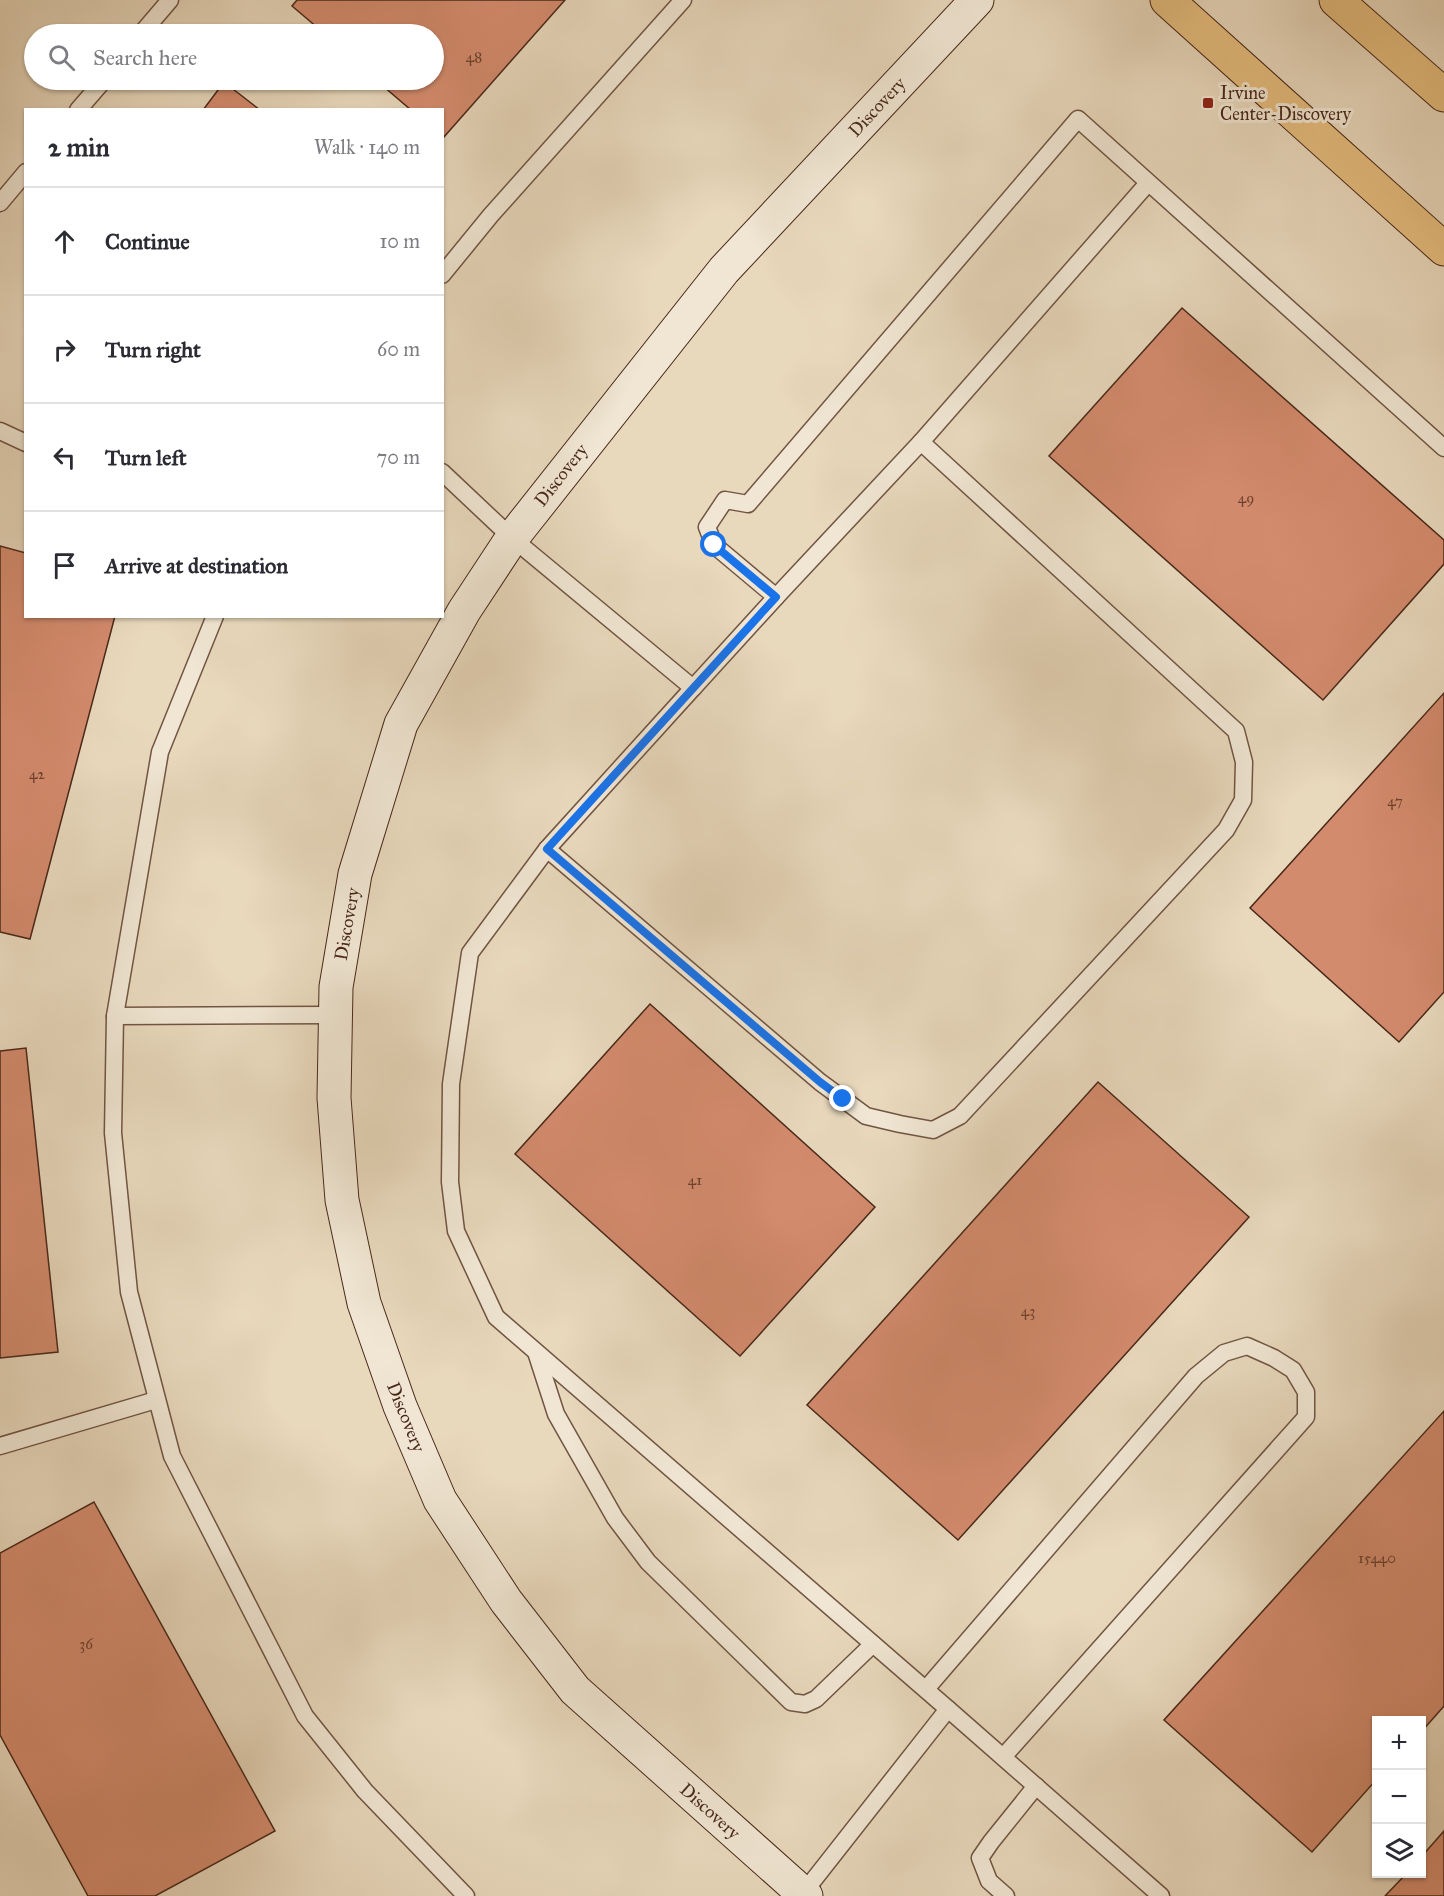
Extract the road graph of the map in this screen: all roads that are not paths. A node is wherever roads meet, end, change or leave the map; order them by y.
1 (170, 0) edge
2 (682, 0) edge
3 (977, 0) edge
4 (1167, 0) edge
5 (1336, 0) edge
6 (150, 24) edge
7 (95, 90) edge
8 (1444, 95) edge
9 (80, 108) edge
10 (24, 174) edge
11 (1148, 183) junction
12 (0, 203) edge
13 (1444, 249) edge
14 (444, 273) edge
15 (0, 431) edge
16 (24, 442) edge
17 (921, 442) junction
18 (1444, 448) edge
19 (444, 474) edge
20 (512, 538) junction
21 (776, 597) junction
22 (214, 618) edge
23 (693, 688) junction
24 (547, 849) junction
25 (335, 1015) junction
26 (115, 1016) junction
27 (536, 1350) junction
28 (156, 1400) junction
29 (0, 1446) edge
30 (873, 1644) junction
31 (926, 1689) junction
32 (948, 1709) junction
33 (1003, 1757) junction
34 (1036, 1786) junction
35 (803, 1895) edge
36 (466, 1896) edge
37 (1006, 1896) edge
38 (1161, 1896) edge

1 - 6 lane
2 - 14 lane
3 - 20 street, Discovery
4 - 13 main road
5 - 8 main road
7 - 9 lane
10 - 12 lane
11 - 17 lane
11 - 18 lane
11 - 21 lane
15 - 16 lane
17 - 21 lane
17 - 24 lane
19 - 20 lane
20 - 23 lane
20 - 25 street, Discovery
21 - 23 lane
22 - 26 lane
23 - 24 lane
24 - 27 lane
25 - 26 lane
25 - 35 street, Discovery
26 - 28 lane
27 - 30 lane
27 - 30 lane
28 - 29 lane
28 - 36 lane
30 - 31 lane
31 - 32 lane
31 - 33 lane
32 - 33 lane
32 - 35 lane
33 - 34 lane
34 - 37 lane
34 - 38 lane

